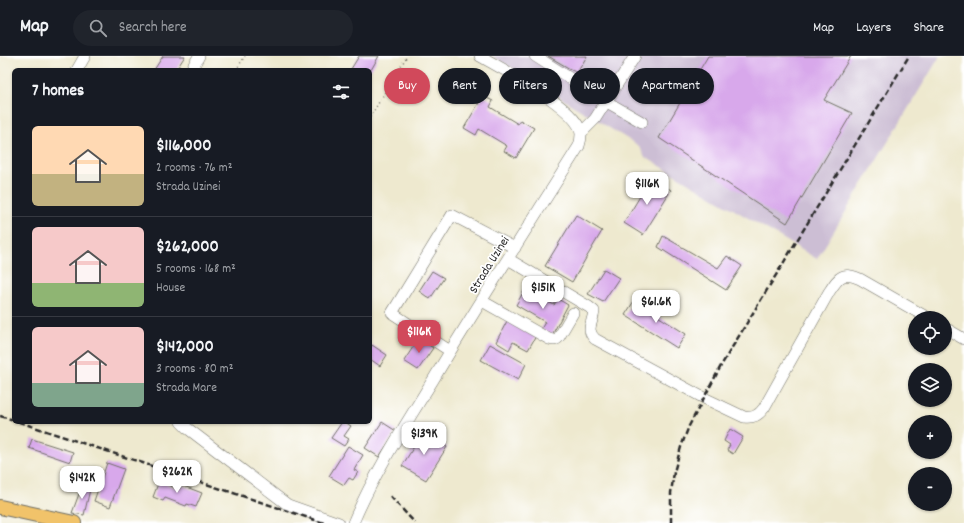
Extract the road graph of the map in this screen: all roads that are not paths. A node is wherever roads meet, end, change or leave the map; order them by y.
1 (85, 56) edge
2 (199, 56) edge
3 (480, 56) edge
4 (535, 56) edge
5 (635, 56) edge
6 (78, 68) edge
7 (191, 68) edge
8 (570, 78) edge
9 (620, 81) edge
10 (606, 104) edge
11 (610, 104) edge
12 (642, 122) dead end
13 (581, 133) junction
14 (515, 248) junction
15 (508, 259) junction
16 (482, 301) junction
17 (916, 311) edge
18 (573, 313) dead end
19 (952, 332) edge
20 (964, 339) edge
21 (450, 351) junction
22 (183, 424) edge
23 (0, 507) edge
24 (74, 523) edge
25 (339, 523) edge
26 (353, 523) edge

1 - 6 street
2 - 7 street
3 - 13 street
4 - 8 street
5 - 9 street
10 - 13 street
11 - 12 street
13 - 14 street, Strada Uzinei
14 - 15 street, Strada Uzinei
14 - 21 street
15 - 16 street, Strada Uzinei
15 - 17 street
16 - 18 street
16 - 21 street, Strada Uzinei
19 - 20 street
21 - 26 street, Strada Uzinei
22 - 25 street
23 - 24 main road

